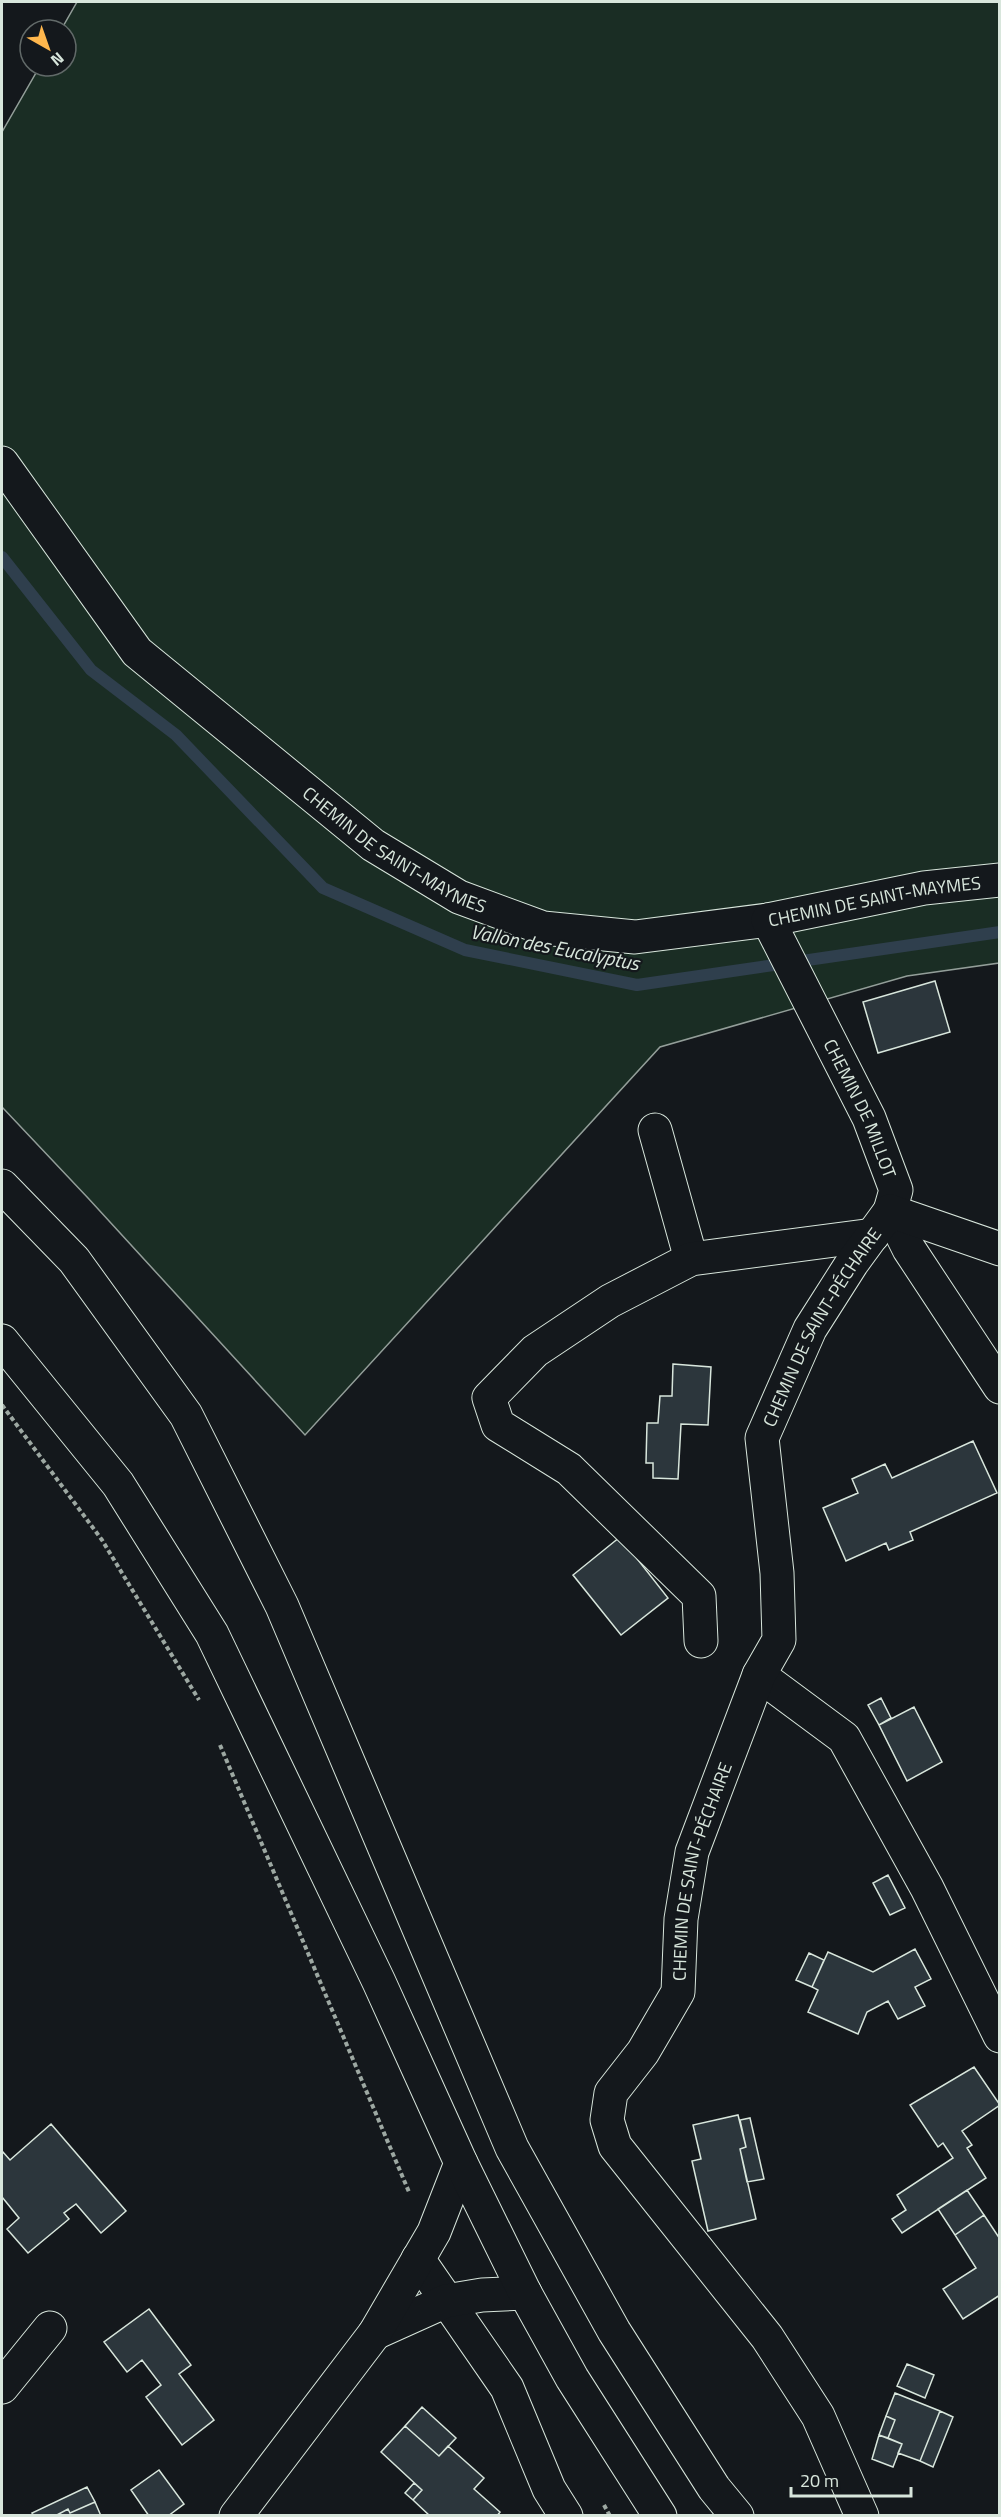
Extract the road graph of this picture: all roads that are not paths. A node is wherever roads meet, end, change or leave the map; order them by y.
1 (2, 464) edge
2 (999, 880) edge
3 (776, 934) junction
4 (655, 1130) dead end
5 (2, 1186) edge
6 (881, 1223) junction
7 (999, 1249) edge
8 (691, 1259) junction
9 (2, 1341) edge
10 (999, 1387) edge
11 (701, 1641) dead end
12 (759, 1675) junction
13 (999, 2036) edge
14 (461, 2163) junction
15 (426, 2245) junction
16 (525, 2294) junction
17 (446, 2301) junction
18 (50, 2328) dead end
19 (375, 2333) junction
20 (2, 2387) edge
21 (236, 2516) edge
22 (566, 2516) edge
23 (660, 2516) edge
24 (737, 2516) edge
25 (862, 2516) edge

1 - 3 street, CHEMIN DE SAINT-MAYMES
2 - 3 street, CHEMIN DE SAINT-MAYMES
3 - 6 street, CHEMIN DE MILLOT
4 - 8 street
5 - 24 street
6 - 7 street
6 - 8 street
6 - 10 street
6 - 12 street, CHEMIN DE SAINT-PÉCHAIRE
8 - 11 street
9 - 14 street
12 - 13 street
12 - 25 street, CHEMIN DE SAINT-PÉCHAIRE
14 - 15 street
14 - 16 street
15 - 17 street
15 - 19 street
16 - 17 street
16 - 23 street
17 - 19 street
17 - 22 street
18 - 20 street
19 - 21 street

